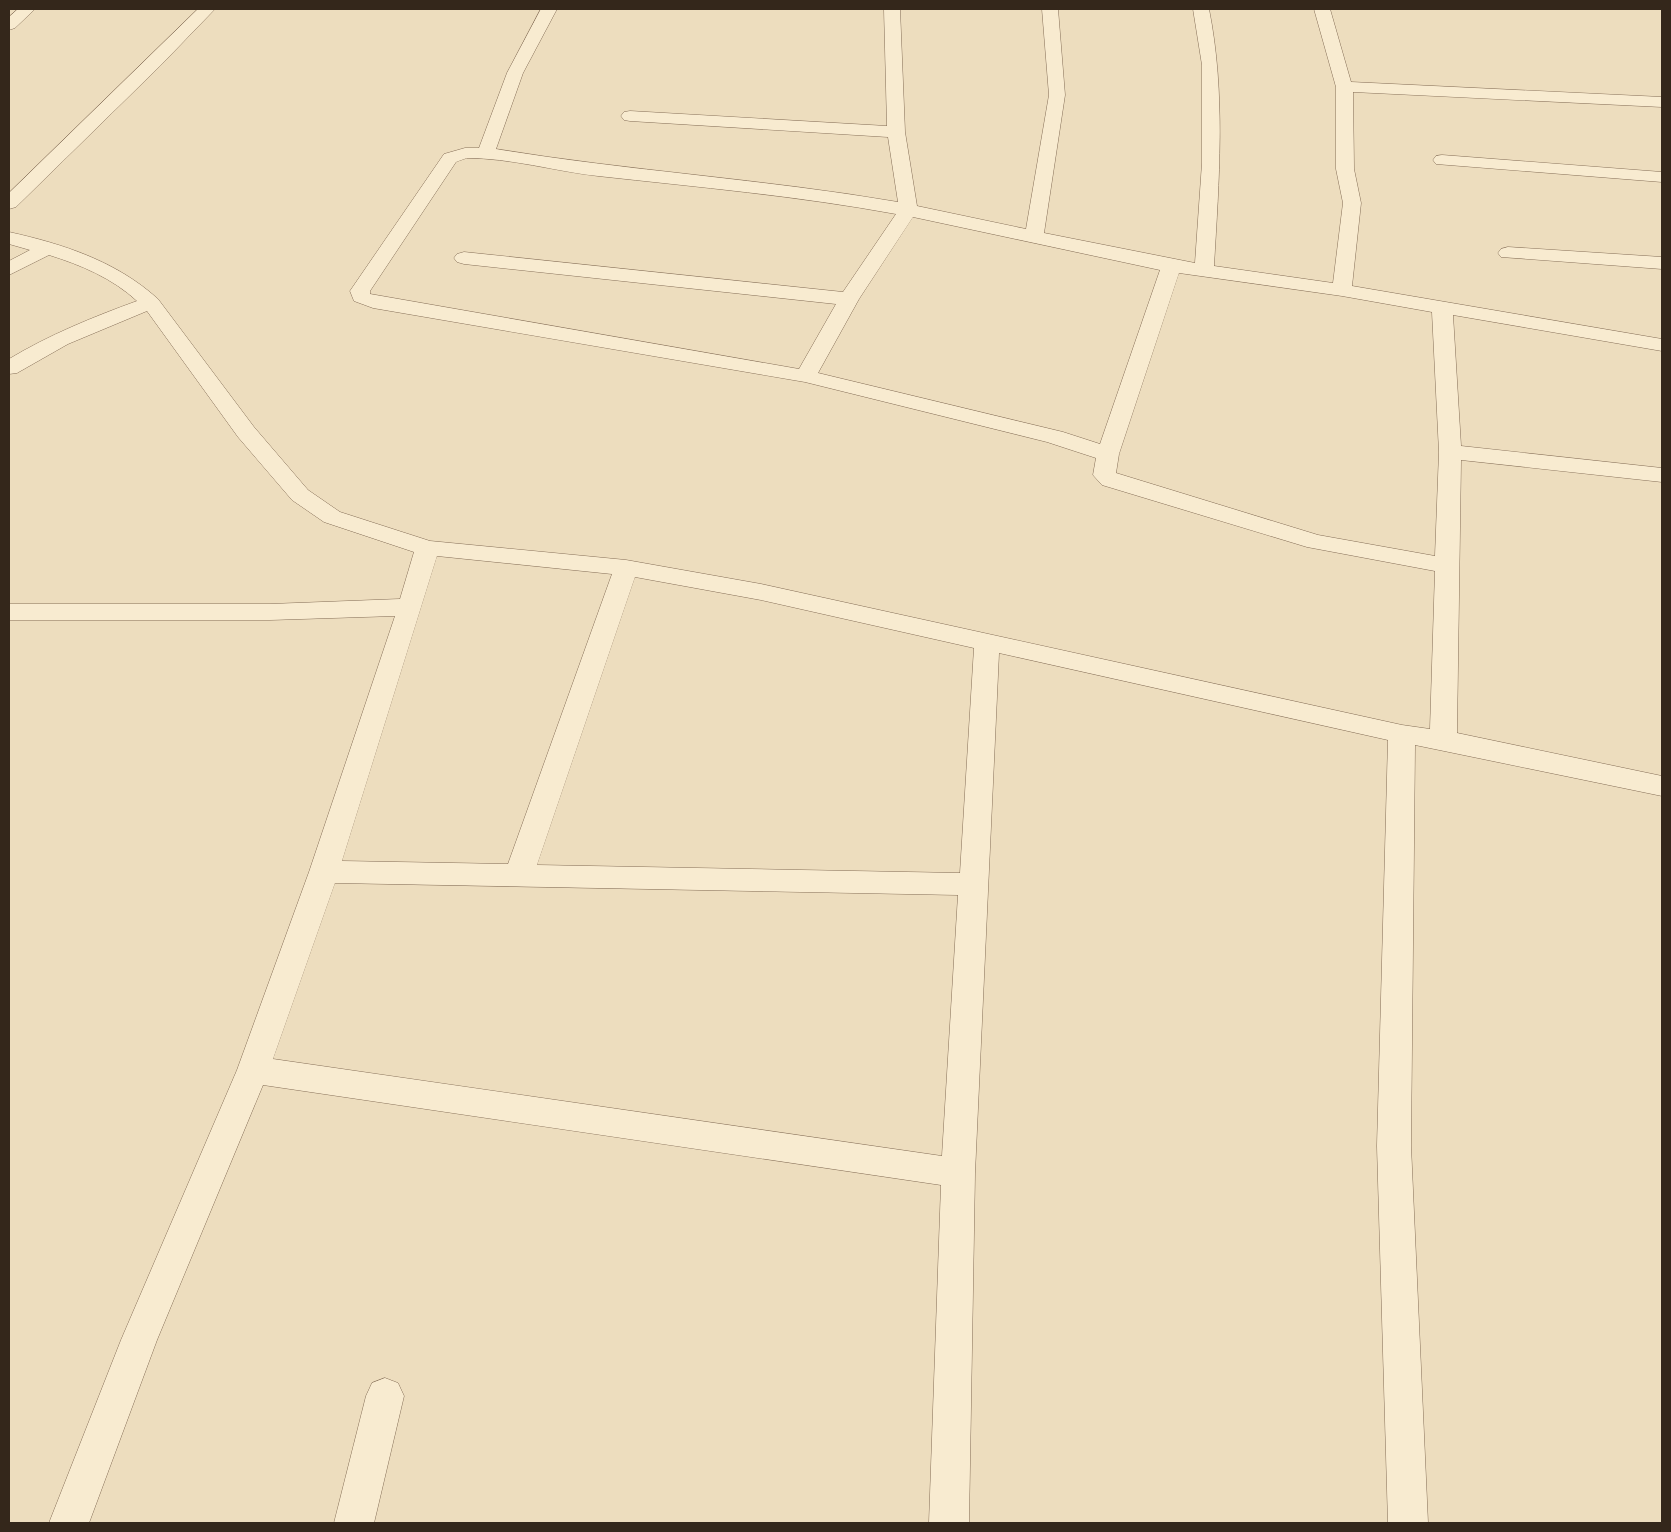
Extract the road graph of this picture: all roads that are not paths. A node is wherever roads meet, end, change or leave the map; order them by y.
1 (27, 9) edge
2 (207, 9) edge
3 (549, 9) edge
4 (892, 9) edge
5 (1050, 9) edge
6 (1201, 9) edge
7 (1322, 9) edge
8 (9, 25) edge
9 (1344, 88) junction
10 (1662, 102) edge
11 (630, 116) dead end
12 (896, 132) junction
13 (486, 153) junction
14 (1442, 160) dead end
15 (1662, 177) edge
16 (9, 203) edge
17 (908, 210) junction
18 (1034, 236) junction
19 (9, 238) edge
20 (47, 248) junction
21 (1508, 253) dead end
22 (464, 258) dead end
23 (1662, 263) edge
24 (1172, 266) junction
25 (9, 269) edge
26 (1204, 270) junction
27 (1342, 290) junction
28 (849, 299) junction
29 (151, 303) junction
30 (1442, 307) junction
31 (1662, 346) edge
32 (9, 368) edge
33 (805, 376) junction
34 (1450, 452) junction
35 (1108, 454) junction
36 (1662, 475) edge
37 (427, 548) junction
38 (1446, 565) junction
39 (626, 568) junction
40 (410, 607) junction
41 (9, 612) edge
42 (987, 643) junction
43 (1402, 734) junction
44 (1442, 740) junction
45 (1662, 786) edge
46 (324, 872) junction
47 (518, 877) junction
48 (974, 884) junction
49 (253, 1070) junction
50 (958, 1173) junction
51 (385, 1396) dead end
52 (69, 1523) edge
53 (354, 1523) edge
54 (949, 1523) edge
55 (1408, 1523) edge

1 - 8 street
2 - 16 street
3 - 13 street
4 - 12 street
5 - 18 street
6 - 26 street
7 - 9 street
9 - 10 street
9 - 27 street
11 - 12 street
12 - 17 street
13 - 17 street
13 - 33 street
14 - 15 street
17 - 18 street
17 - 28 street
18 - 24 street
19 - 20 street
20 - 25 street
20 - 29 street
21 - 23 street
22 - 28 street
24 - 26 street
24 - 35 street
26 - 27 street
27 - 30 street
28 - 33 street
29 - 32 street
29 - 37 street
30 - 31 street
30 - 34 street
33 - 35 street
34 - 36 street
34 - 38 street
35 - 38 street
37 - 39 street
37 - 40 street
38 - 44 street
39 - 42 street
39 - 47 street
40 - 41 street
40 - 46 street
42 - 43 street
42 - 48 street
43 - 44 street
43 - 55 street
44 - 45 street
46 - 47 street
46 - 49 street
47 - 48 street
48 - 50 street
49 - 50 street
49 - 52 street
50 - 54 street
51 - 53 street

